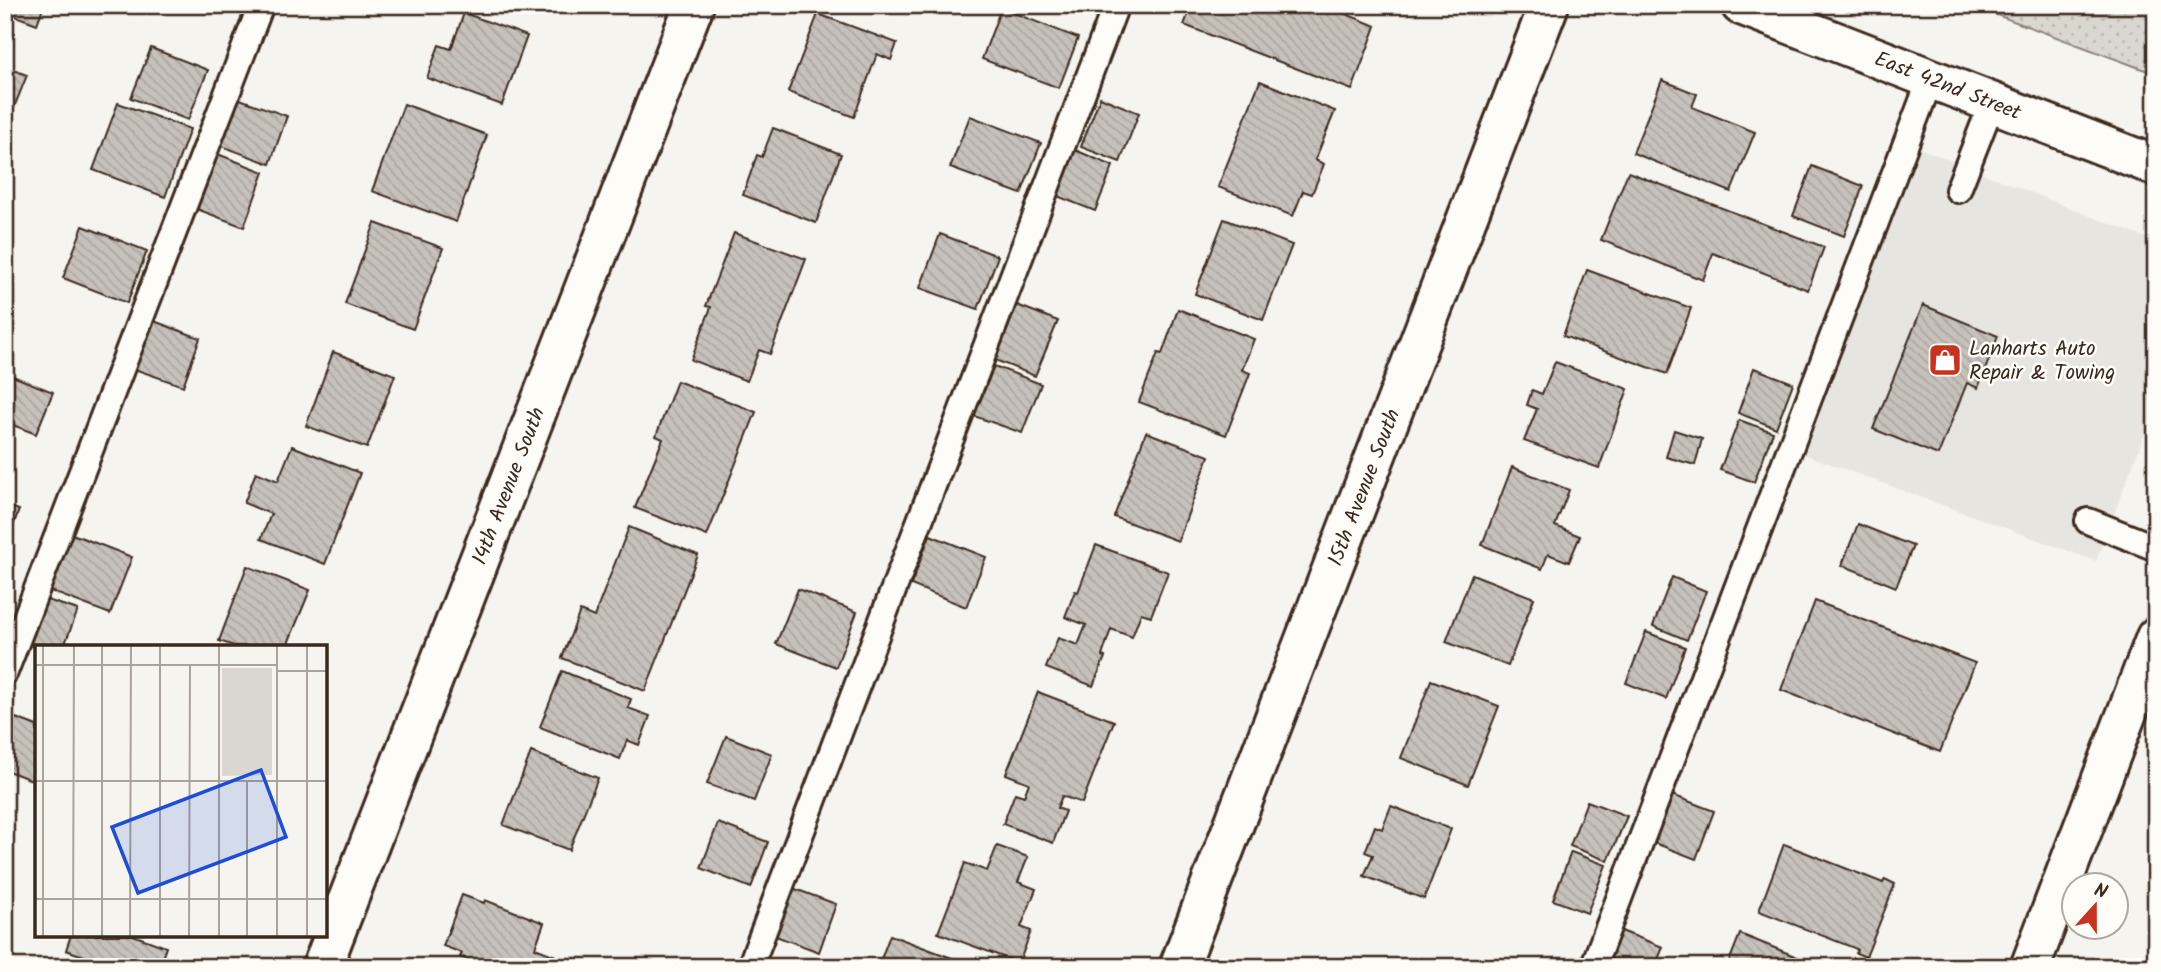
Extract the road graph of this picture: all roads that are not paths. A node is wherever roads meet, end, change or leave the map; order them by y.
1 (261, 5) edge
2 (694, 5) edge
3 (1116, 5) edge
4 (1549, 5) edge
5 (1741, 5) edge
6 (1930, 80) junction
7 (1992, 103) junction
8 (2156, 166) edge
9 (1958, 190) dead end
10 (2088, 521) dead end
11 (2156, 548) edge
12 (2152, 657) edge
13 (5, 672) edge
14 (322, 967) edge
15 (750, 967) edge
16 (1179, 967) edge
17 (1593, 967) edge
18 (2030, 967) edge

1 - 13 lane
2 - 14 street, 14th Avenue South
3 - 15 lane
4 - 16 street, 15th Avenue South
5 - 6 street, East 42nd Street
6 - 7 street, East 42nd Street
6 - 17 lane
7 - 8 street, East 42nd Street
7 - 9 lane
10 - 11 lane
12 - 18 street

